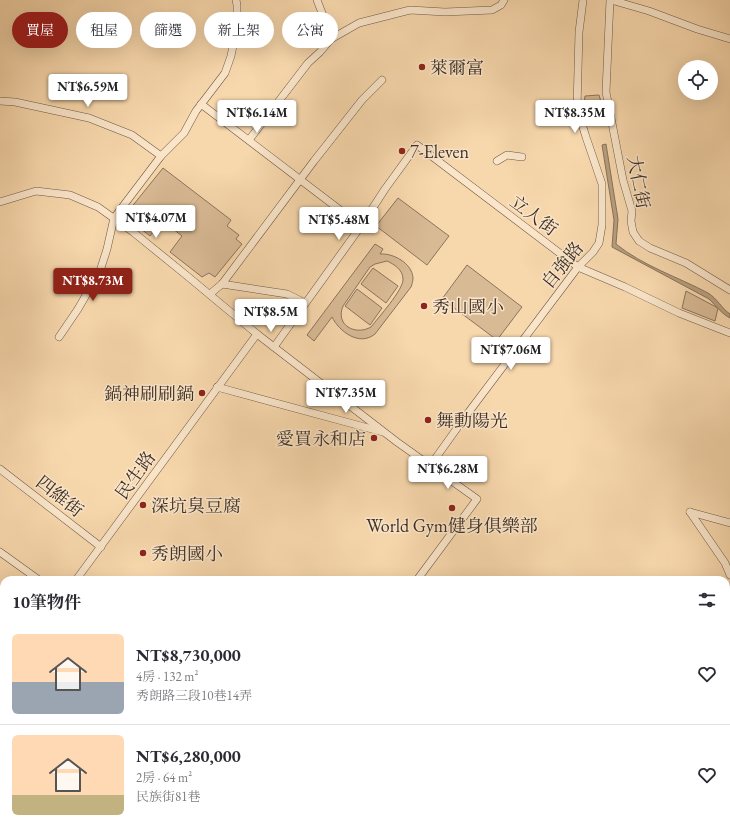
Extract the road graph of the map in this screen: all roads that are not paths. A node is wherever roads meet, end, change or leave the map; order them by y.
1 (236, 0) edge
2 (317, 0) edge
3 (504, 0) edge
4 (583, 0) edge
5 (610, 0) edge
6 (322, 12) edge
7 (338, 36) edge
8 (730, 39) edge
9 (324, 48) edge
10 (382, 80) dead end
11 (0, 101) edge
12 (201, 104) junction
13 (249, 140) junction
14 (161, 156) junction
15 (522, 158) dead end
16 (496, 161) dead end
17 (301, 180) junction
18 (0, 202) edge
19 (114, 218) junction
20 (361, 226) junction
21 (578, 266) junction
22 (222, 284) junction
23 (730, 290) edge
24 (210, 294) junction
25 (305, 303) junction
26 (730, 333) edge
27 (257, 334) junction
28 (59, 337) dead end
29 (274, 347) junction
30 (217, 388) junction
31 (387, 433) junction
32 (430, 466) junction
33 (0, 469) edge
34 (730, 523) edge
35 (101, 547) junction
36 (0, 552) edge
37 (730, 575) edge
38 (33, 576) edge
39 (79, 576) edge
40 (420, 576) edge

1 - 12 street
2 - 6 street
3 - 7 street
4 - 21 street, 自強路
5 - 8 street
5 - 23 street, 大仁街
9 - 13 street
10 - 17 street
11 - 14 street
12 - 13 street
12 - 14 street
13 - 17 street
14 - 19 street
15 - 16 street
17 - 20 street
17 - 22 street
18 - 19 street
19 - 24 street
19 - 28 street
20 - 21 street, 立人街
20 - 25 street
21 - 26 street, 立人街
21 - 32 street, 自強路
22 - 24 street
22 - 25 street
24 - 27 street
25 - 29 street
27 - 29 street
27 - 30 street, 民生路
29 - 31 street
30 - 31 street
30 - 35 street, 民生路
31 - 32 street
32 - 40 street
33 - 35 street, 四維街
34 - 37 street
35 - 39 street, 民生路
36 - 38 street

